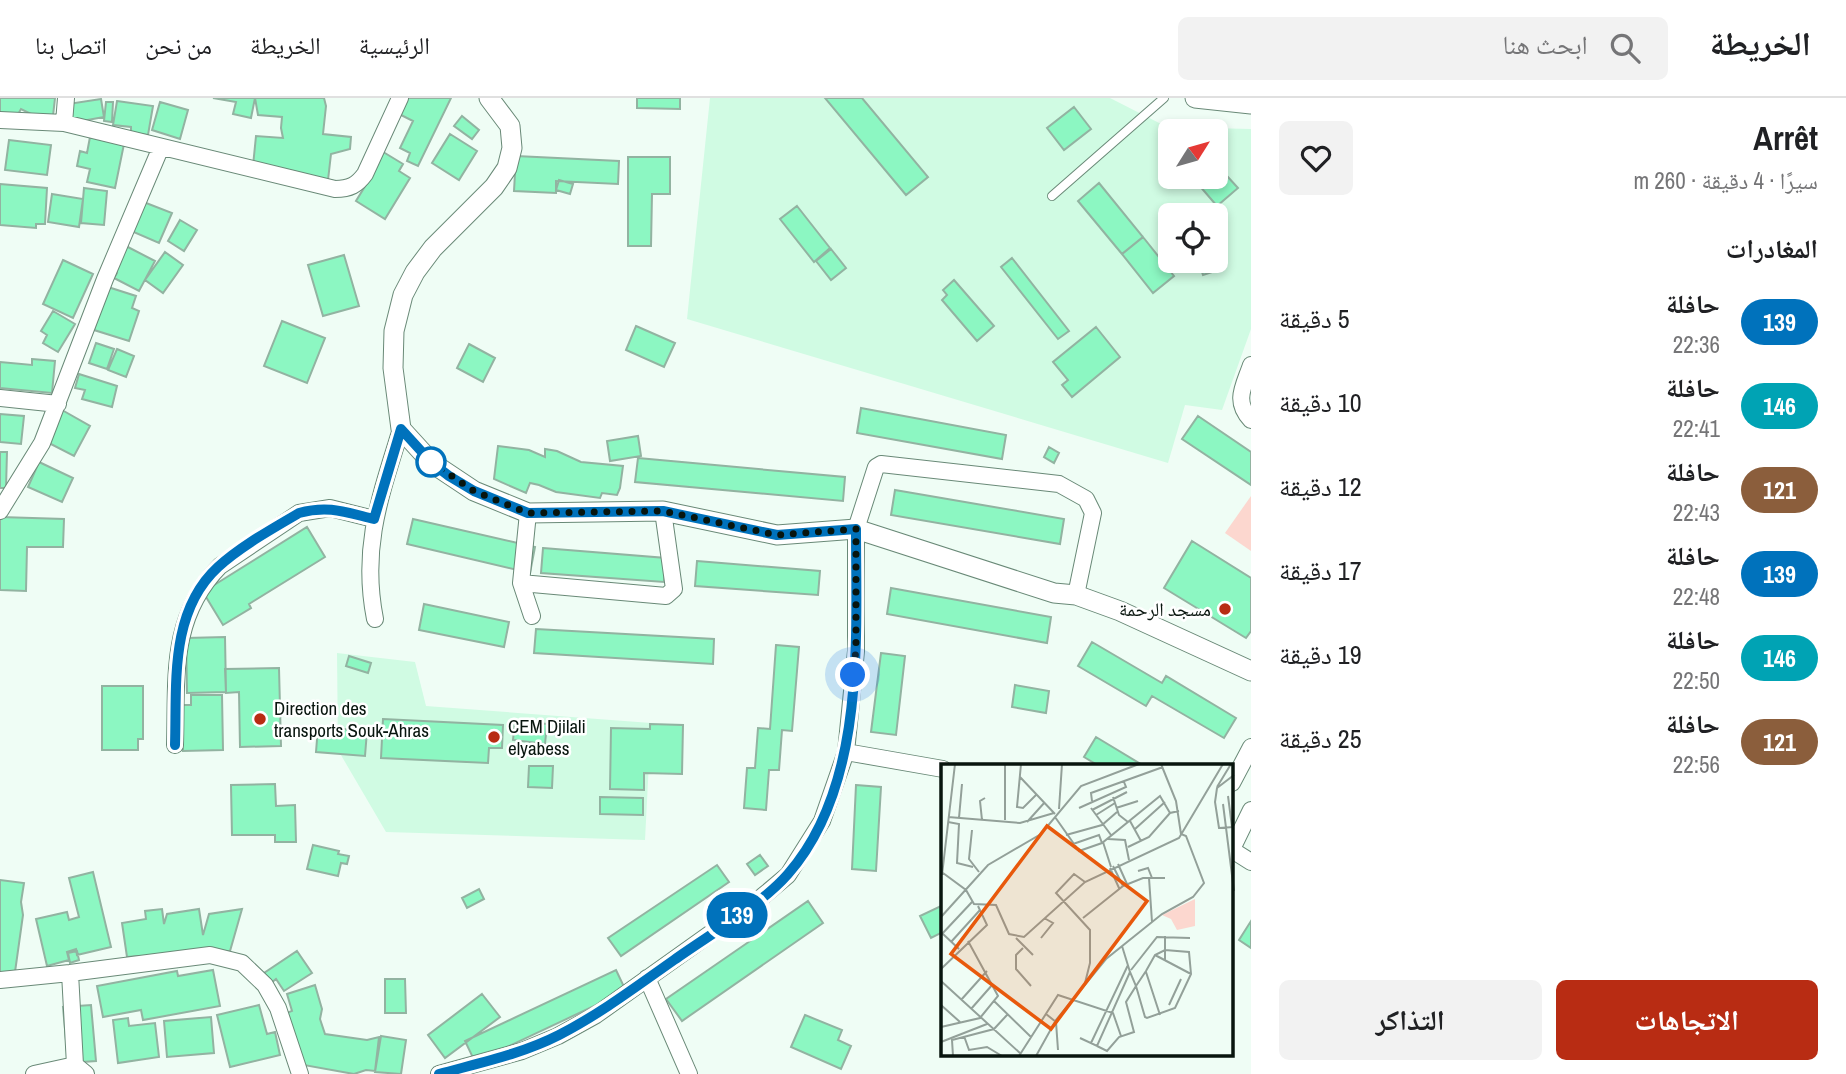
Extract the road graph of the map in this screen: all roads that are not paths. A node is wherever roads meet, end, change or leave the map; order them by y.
1 (66, 98) edge
2 (400, 98) edge
3 (489, 98) edge
4 (1164, 98) edge
5 (1195, 98) edge
6 (1251, 104) edge
7 (0, 120) edge
8 (64, 123) junction
9 (161, 147) junction
10 (1052, 196) dead end
11 (1251, 365) edge
12 (0, 398) edge
13 (58, 404) junction
14 (1251, 420) edge
15 (401, 429) junction
16 (2, 503) edge
17 (663, 511) junction
18 (528, 513) junction
19 (374, 519) junction
20 (856, 529) junction
21 (521, 583) junction
22 (1076, 595) junction
23 (532, 616) dead end
24 (375, 619) dead end
25 (1251, 671) edge
26 (175, 745) dead end
27 (1251, 747) edge
28 (846, 752) junction
29 (941, 769) edge
30 (1234, 779) edge
31 (1251, 810) edge
32 (1234, 845) edge
33 (1234, 850) edge
34 (1251, 862) edge
35 (70, 973) junction
36 (647, 978) junction
37 (0, 979) edge
38 (77, 1071) edge
39 (34, 1074) edge
40 (300, 1074) edge
41 (439, 1074) edge
42 (689, 1074) edge

1 - 8 street
2 - 9 street
3 - 15 street
4 - 10 lane
5 - 6 street
7 - 8 street
8 - 9 street
9 - 13 street
11 - 14 street
12 - 13 street
13 - 16 street
15 - 18 street
15 - 19 street
17 - 18 street
17 - 20 street
17 - 21 street
18 - 21 street
19 - 24 street
19 - 26 street
20 - 22 street
20 - 22 street
20 - 28 street
21 - 23 street
22 - 25 street
27 - 30 street
28 - 29 street
28 - 36 street
31 - 32 street
33 - 34 street
35 - 37 street
35 - 38 street
35 - 40 street
36 - 41 street
36 - 42 street
38 - 39 street

